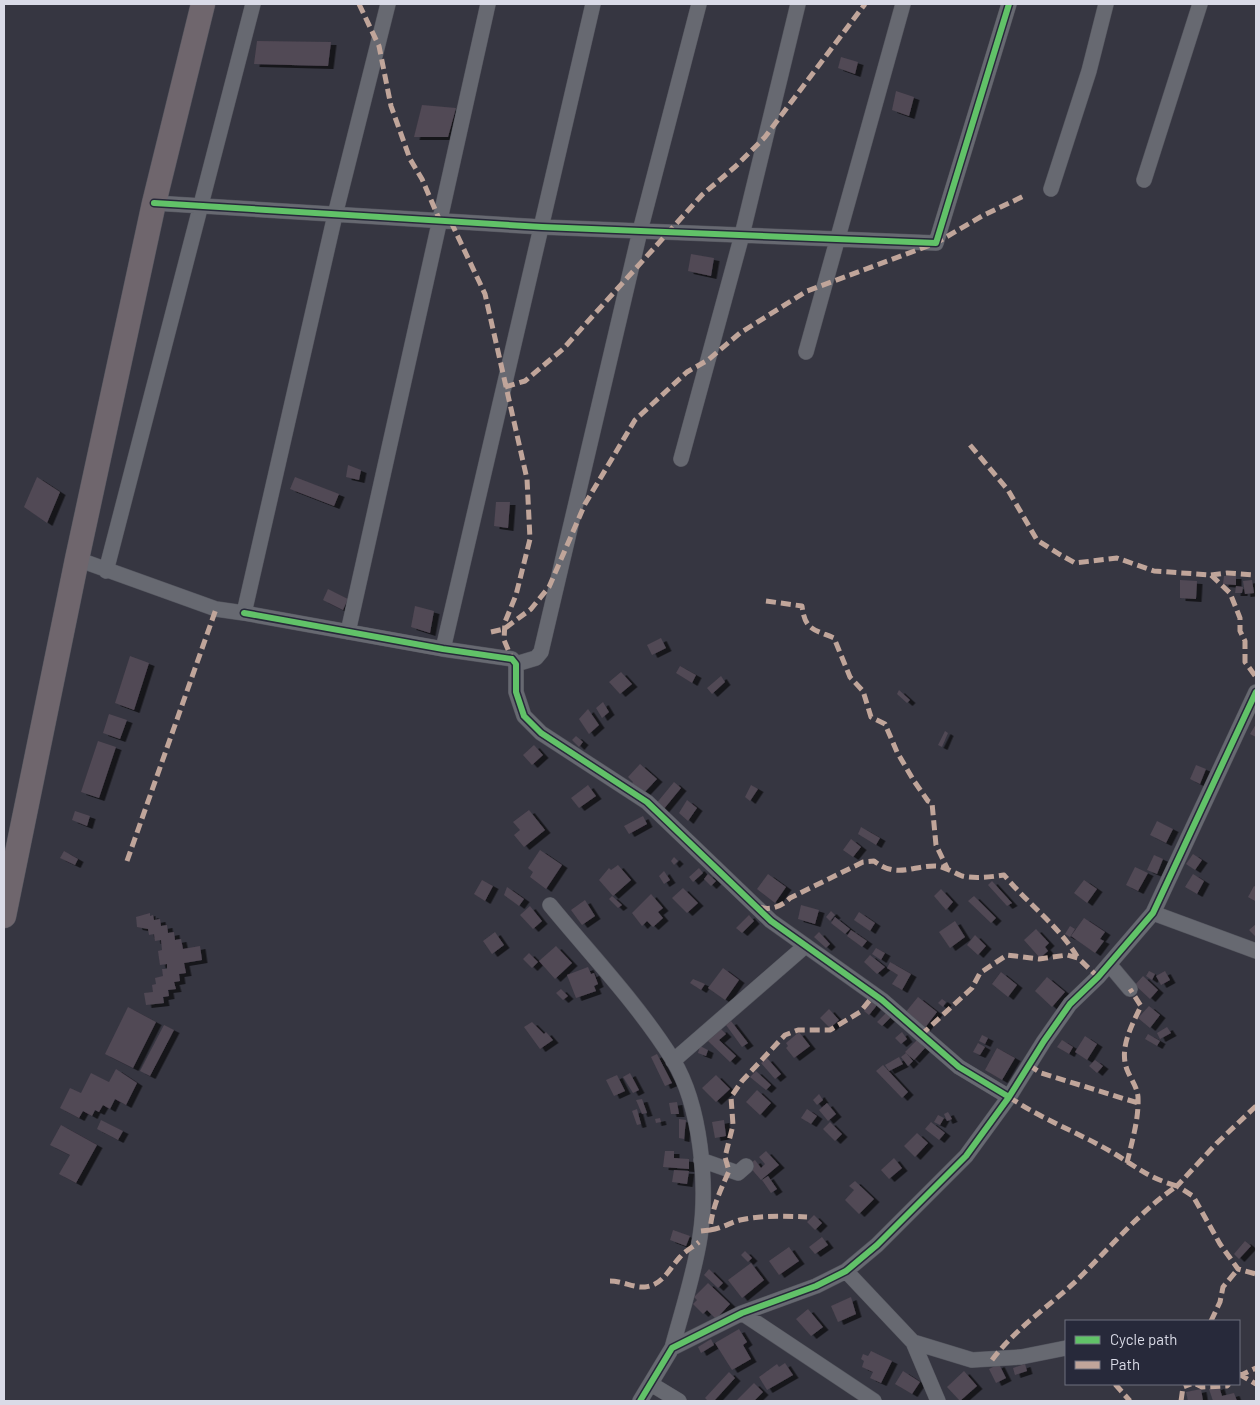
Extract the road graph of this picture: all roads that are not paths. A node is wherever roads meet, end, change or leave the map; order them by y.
1 (203, 4) edge
2 (253, 4) edge
3 (388, 4) edge
4 (488, 4) edge
5 (593, 4) edge
6 (700, 4) edge
7 (798, 4) edge
8 (903, 4) edge
9 (1009, 4) edge
10 (1106, 4) edge
11 (1200, 4) edge
12 (1144, 180) dead end
13 (1052, 189) dead end
14 (154, 203) junction
15 (201, 206) junction
16 (335, 214) junction
17 (440, 221) junction
18 (542, 227) junction
19 (640, 231) junction
20 (742, 235) junction
21 (836, 239) junction
22 (806, 352) dead end
23 (681, 459) dead end
24 (77, 559) junction
25 (106, 570) junction
26 (244, 613) junction
27 (348, 632) junction
28 (443, 649) junction
29 (516, 664) junction
30 (1256, 692) edge
31 (550, 905) dead end
32 (1153, 913) junction
33 (4, 916) edge
34 (804, 947) junction
35 (1256, 952) edge
36 (1109, 964) junction
37 (1130, 989) dead end
38 (674, 1061) junction
39 (1009, 1097) junction
40 (701, 1160) junction
41 (746, 1166) dead end
42 (846, 1272) junction
43 (742, 1313) junction
44 (913, 1342) junction
45 (672, 1348) junction
46 (1065, 1348) edge
47 (651, 1384) junction
48 (640, 1401) edge
49 (679, 1401) edge
50 (874, 1401) edge
51 (938, 1401) edge

1 - 14 main road
2 - 15 street
3 - 16 street
4 - 17 street
5 - 18 street
6 - 19 street
7 - 20 street
8 - 21 street
9 - 21 street
10 - 13 street
11 - 12 street
14 - 15 street
14 - 24 main road
15 - 16 street
15 - 25 street
16 - 17 street
16 - 26 street
17 - 18 street
17 - 27 street
18 - 19 street
18 - 28 street
19 - 20 street
19 - 29 street
20 - 21 street
20 - 23 street
21 - 22 street
24 - 25 street
24 - 33 main road
25 - 26 street
26 - 27 street
27 - 28 street
28 - 29 street
29 - 34 street
30 - 32 street
31 - 38 street
32 - 35 street
32 - 36 street
34 - 38 street
34 - 39 street
36 - 37 street
36 - 39 street
38 - 40 street
39 - 42 street
40 - 41 street
40 - 45 street
42 - 43 street
42 - 44 street
43 - 45 street
43 - 50 street
44 - 46 street
44 - 51 street
45 - 47 street
47 - 48 street
47 - 49 street

